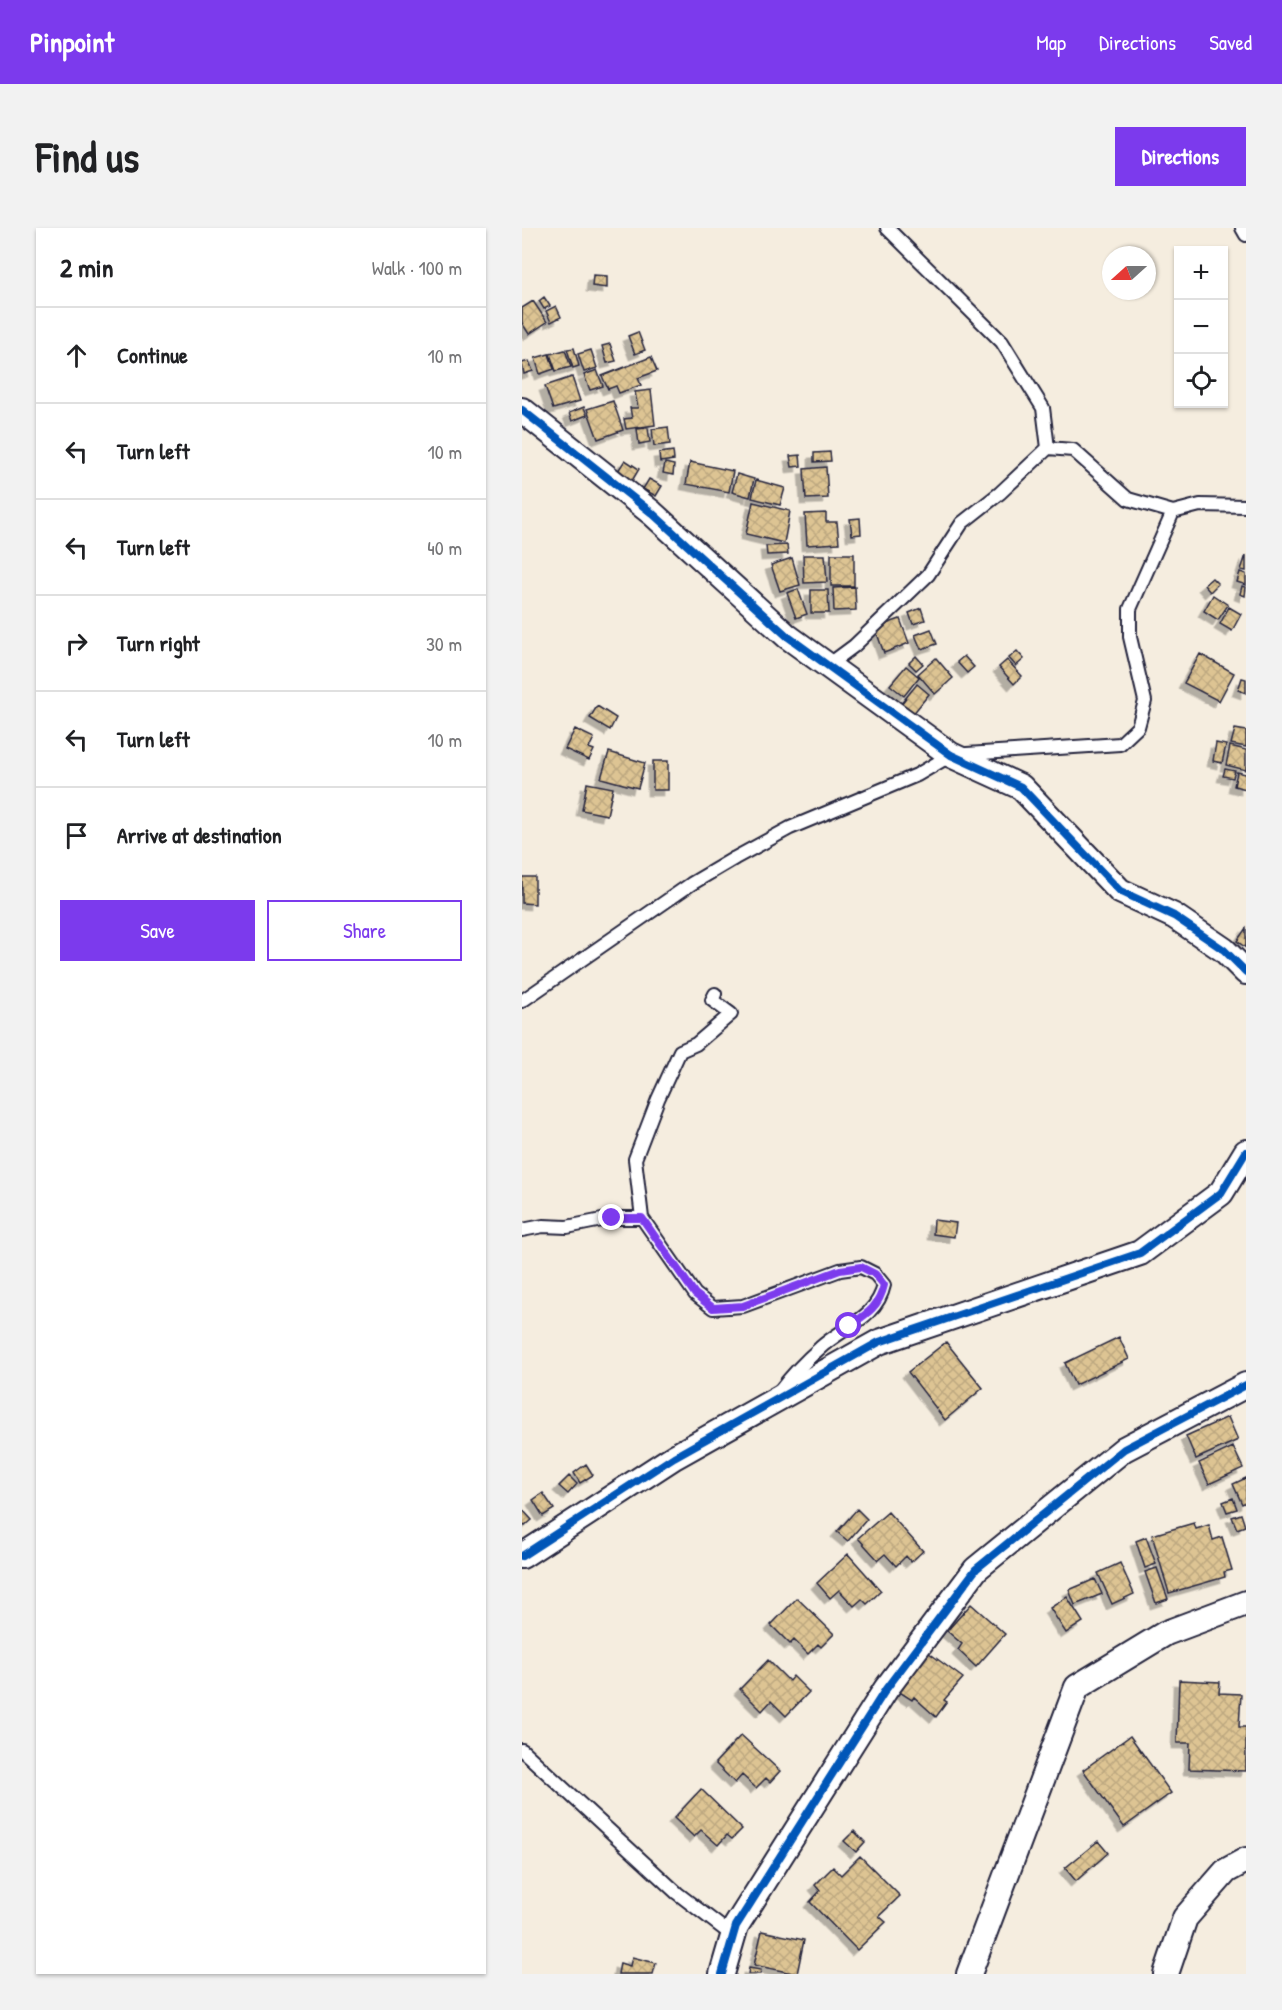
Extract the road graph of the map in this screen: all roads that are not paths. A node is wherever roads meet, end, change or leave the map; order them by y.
1 (887, 228) edge
2 (1242, 228) edge
3 (1246, 235) edge
4 (522, 410) edge
5 (1048, 448) junction
6 (1246, 506) edge
7 (1173, 512) junction
8 (827, 666) junction
9 (951, 755) junction
10 (1246, 972) edge
11 (715, 994) dead end
12 (522, 1001) edge
13 (1246, 1152) edge
14 (642, 1218) junction
15 (522, 1230) edge
16 (1246, 1385) edge
17 (771, 1402) junction
18 (522, 1556) edge
19 (1246, 1603) edge
20 (522, 1750) edge
21 (1246, 1860) edge
22 (733, 1936) junction
23 (722, 1974) edge
24 (969, 1974) edge
25 (1166, 1974) edge

1 - 5 lane
2 - 3 lane
4 - 8 street
5 - 7 lane
5 - 8 lane
6 - 7 lane
7 - 9 lane
8 - 9 street
9 - 10 street
9 - 12 lane
11 - 14 lane
13 - 17 street
14 - 15 lane
14 - 17 lane
16 - 22 street
17 - 18 street
19 - 24 street
20 - 22 lane
21 - 25 street
22 - 23 street

